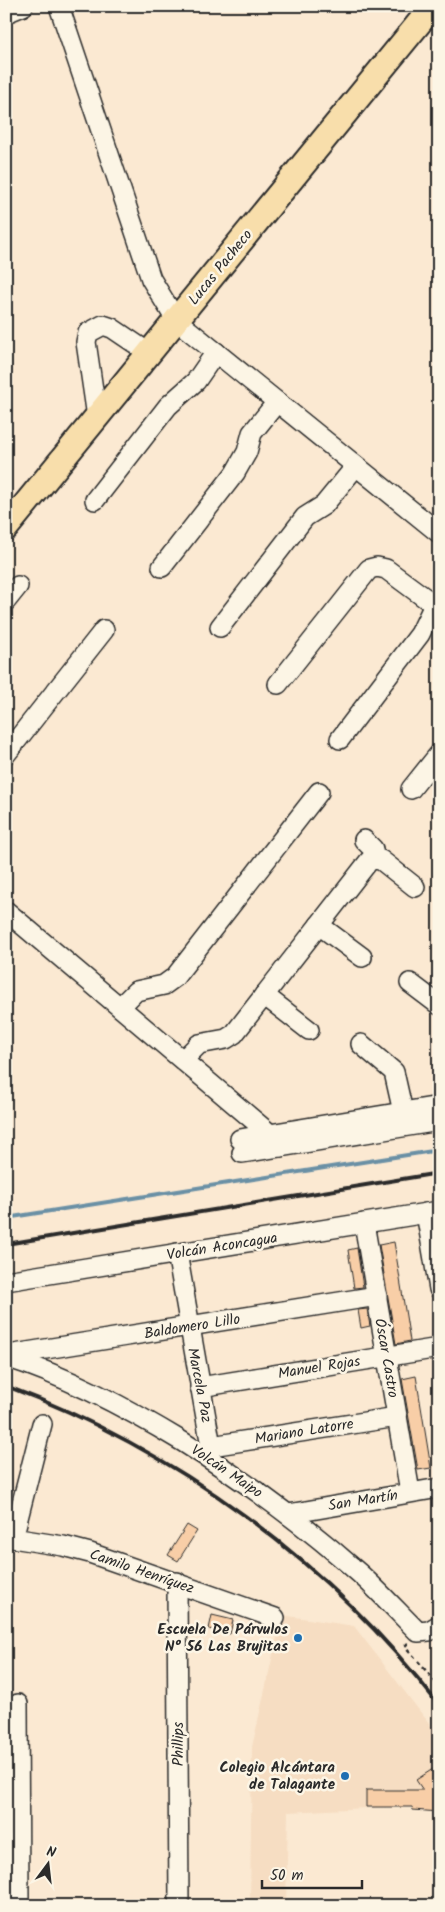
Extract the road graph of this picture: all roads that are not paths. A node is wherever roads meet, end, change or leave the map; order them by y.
1 (23, 6) edge
2 (58, 6) edge
3 (433, 6) edge
4 (6, 13) edge
5 (176, 320) junction
6 (216, 352) junction
7 (149, 353) junction
8 (278, 402) junction
9 (97, 417) junction
10 (356, 466) junction
11 (95, 500) dead end
12 (6, 528) edge
13 (439, 533) edge
14 (162, 567) dead end
15 (18, 586) dead end
16 (6, 601) edge
17 (437, 604) edge
18 (220, 627) dead end
19 (104, 630) dead end
20 (278, 684) dead end
21 (340, 739) dead end
22 (6, 754) edge
23 (439, 754) edge
24 (411, 789) dead end
25 (319, 792) dead end
26 (364, 840) dead end
27 (373, 859) junction
28 (415, 887) dead end
29 (6, 911) edge
30 (319, 925) junction
31 (362, 958) dead end
32 (410, 983) dead end
33 (264, 995) junction
34 (439, 1005) edge
35 (120, 1007) junction
36 (309, 1030) dead end
37 (361, 1044) dead end
38 (182, 1060) junction
39 (439, 1106) edge
40 (403, 1112) junction
41 (439, 1121) edge
42 (276, 1141) junction
43 (241, 1146) dead end
44 (432, 1212) edge
45 (364, 1223) junction
46 (177, 1253) junction
47 (6, 1281) edge
48 (439, 1289) edge
49 (377, 1296) junction
50 (189, 1326) junction
51 (439, 1348) edge
52 (6, 1356) edge
53 (387, 1356) junction
54 (200, 1386) junction
55 (397, 1417) junction
56 (42, 1424) dead end
57 (207, 1451) junction
58 (410, 1492) junction
59 (438, 1493) edge
60 (288, 1514) junction
61 (10, 1537) edge
62 (177, 1582) junction
63 (275, 1618) dead end
64 (439, 1625) edge
65 (18, 1704) dead end
66 (12, 1759) edge
67 (19, 1906) edge
68 (178, 1906) edge

1 - 4 street
2 - 5 street
3 - 5 main road, Lucas Pacheco
5 - 6 street
5 - 7 main road, Lucas Pacheco
6 - 8 street
6 - 11 street
7 - 9 main road, Lucas Pacheco
7 - 9 street
8 - 10 street
8 - 14 street
9 - 12 main road, Lucas Pacheco
10 - 13 street
10 - 18 street
15 - 16 street
17 - 20 street
17 - 21 street
19 - 22 street
23 - 24 street
25 - 35 street
26 - 27 street
27 - 28 street
27 - 30 street
29 - 35 street
30 - 31 street
30 - 33 street
32 - 34 street
33 - 36 street
33 - 38 street
35 - 38 street
37 - 40 street
38 - 42 street
39 - 40 street
40 - 42 street
41 - 42 street
42 - 43 street
44 - 45 street, Volcán Aconcagua
44 - 48 street
45 - 46 street, Volcán Aconcagua
45 - 49 street, Óscar Castro
46 - 47 street, Volcán Aconcagua
46 - 50 street, Marcela Paz
49 - 50 street, Baldomero Lillo
49 - 53 street, Óscar Castro
50 - 52 street, Baldomero Lillo
50 - 54 street, Marcela Paz
51 - 53 street, Manuel Rojas
52 - 57 street, Volcán Maipo
53 - 54 street, Manuel Rojas
53 - 55 street, Óscar Castro
54 - 57 street, Marcela Paz
55 - 57 street, Mariano Latorre
55 - 58 street, Óscar Castro
56 - 61 street
57 - 60 street, Volcán Maipo
58 - 59 street, San Martín
58 - 60 street, San Martín
60 - 64 street, Volcán Maipo
61 - 62 street, Camilo Henríquez
62 - 63 street, Camilo Henríquez
62 - 68 street, Phillips
65 - 66 street
66 - 67 street

